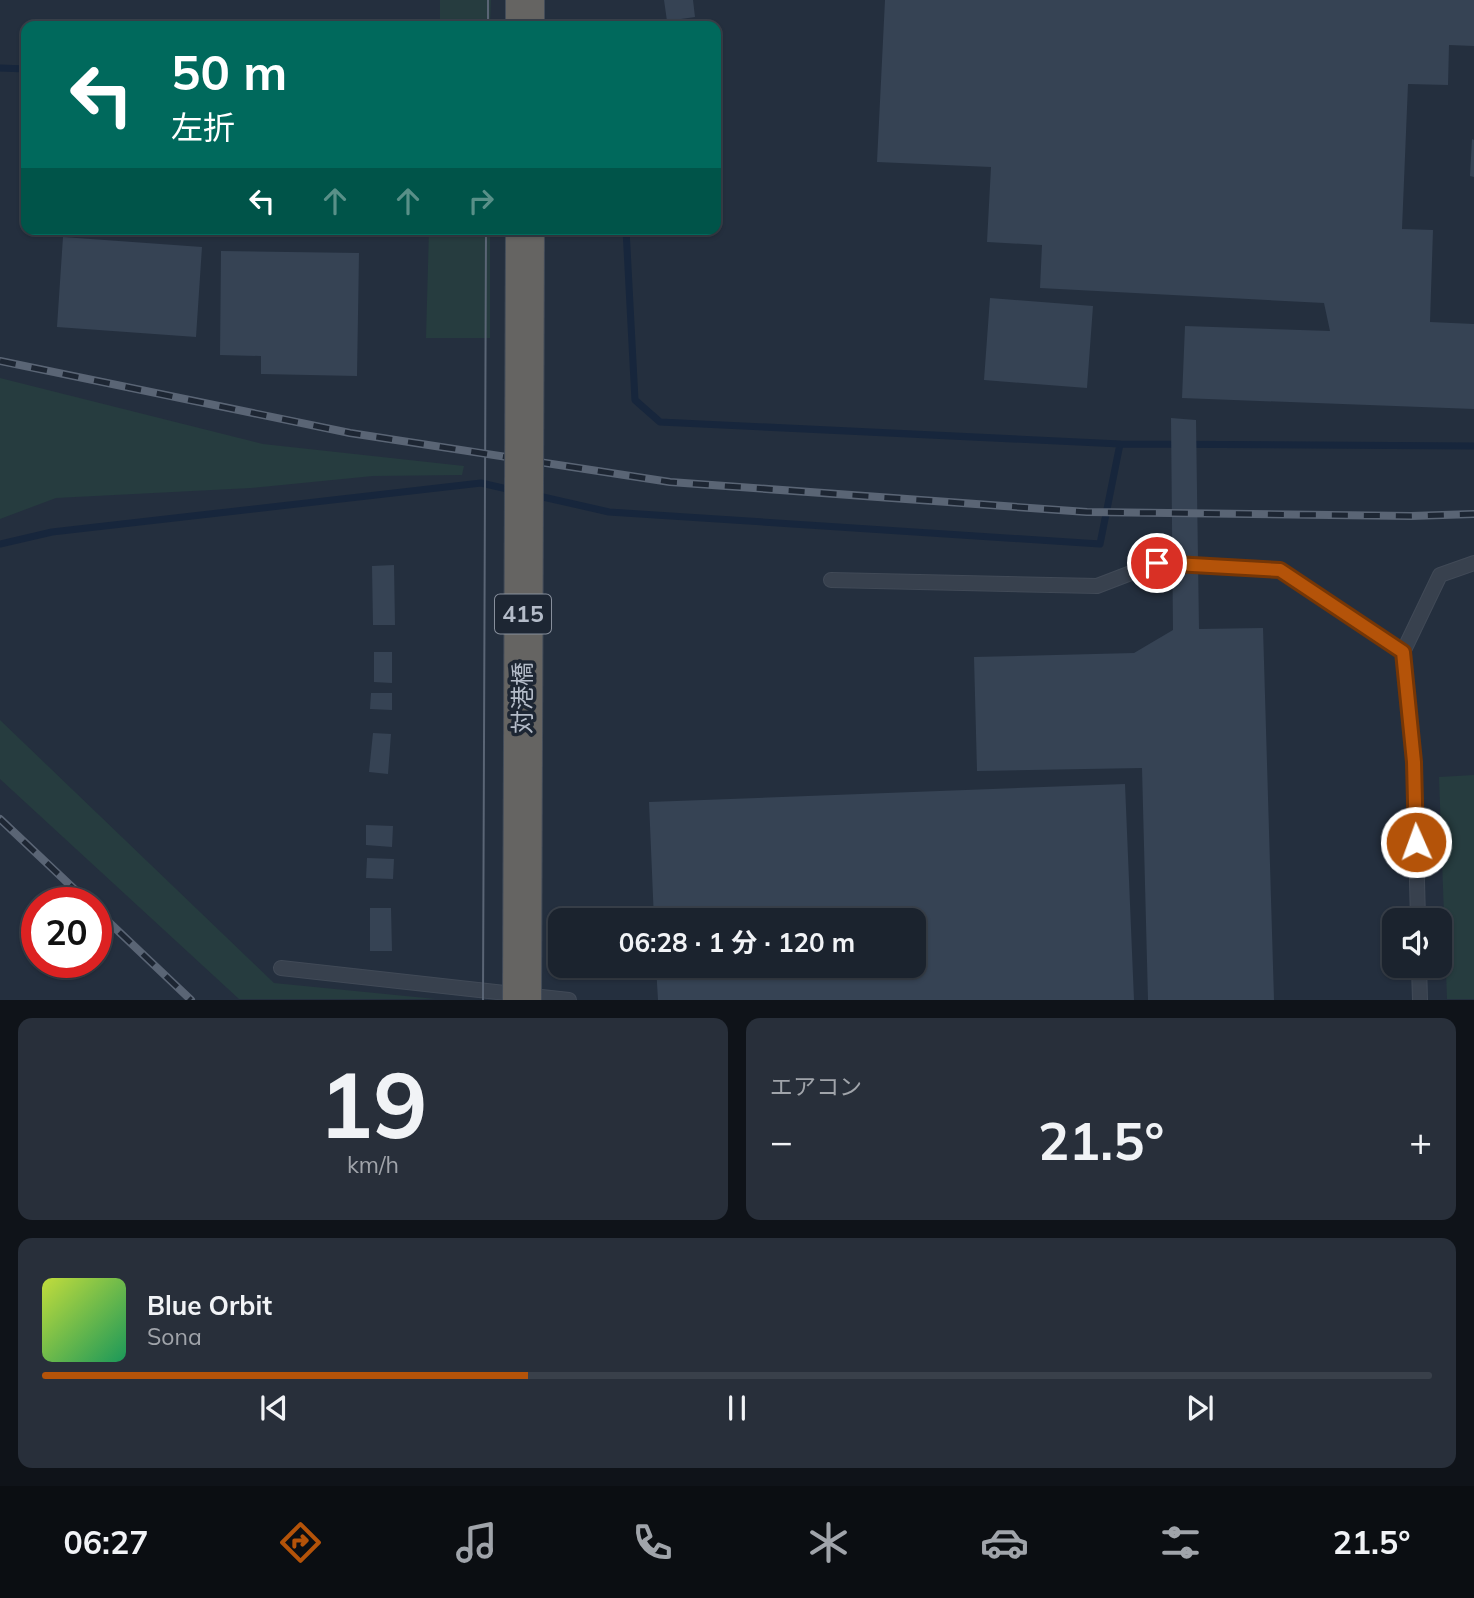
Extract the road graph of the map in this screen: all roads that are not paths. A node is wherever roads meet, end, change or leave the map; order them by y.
1 (525, 0) edge
2 (525, 21) edge
3 (524, 235) edge
4 (1474, 563) edge
5 (831, 580) dead end
6 (1403, 652) junction
7 (1418, 908) edge
8 (281, 968) dead end
9 (1419, 978) edge
10 (522, 999) edge
11 (569, 999) edge
12 (1420, 999) edge

1 - 2 highway
3 - 10 highway, 対港橋 / 415, bridge
4 - 6 lane
5 - 6 lane
6 - 7 lane
8 - 11 lane
9 - 12 lane

